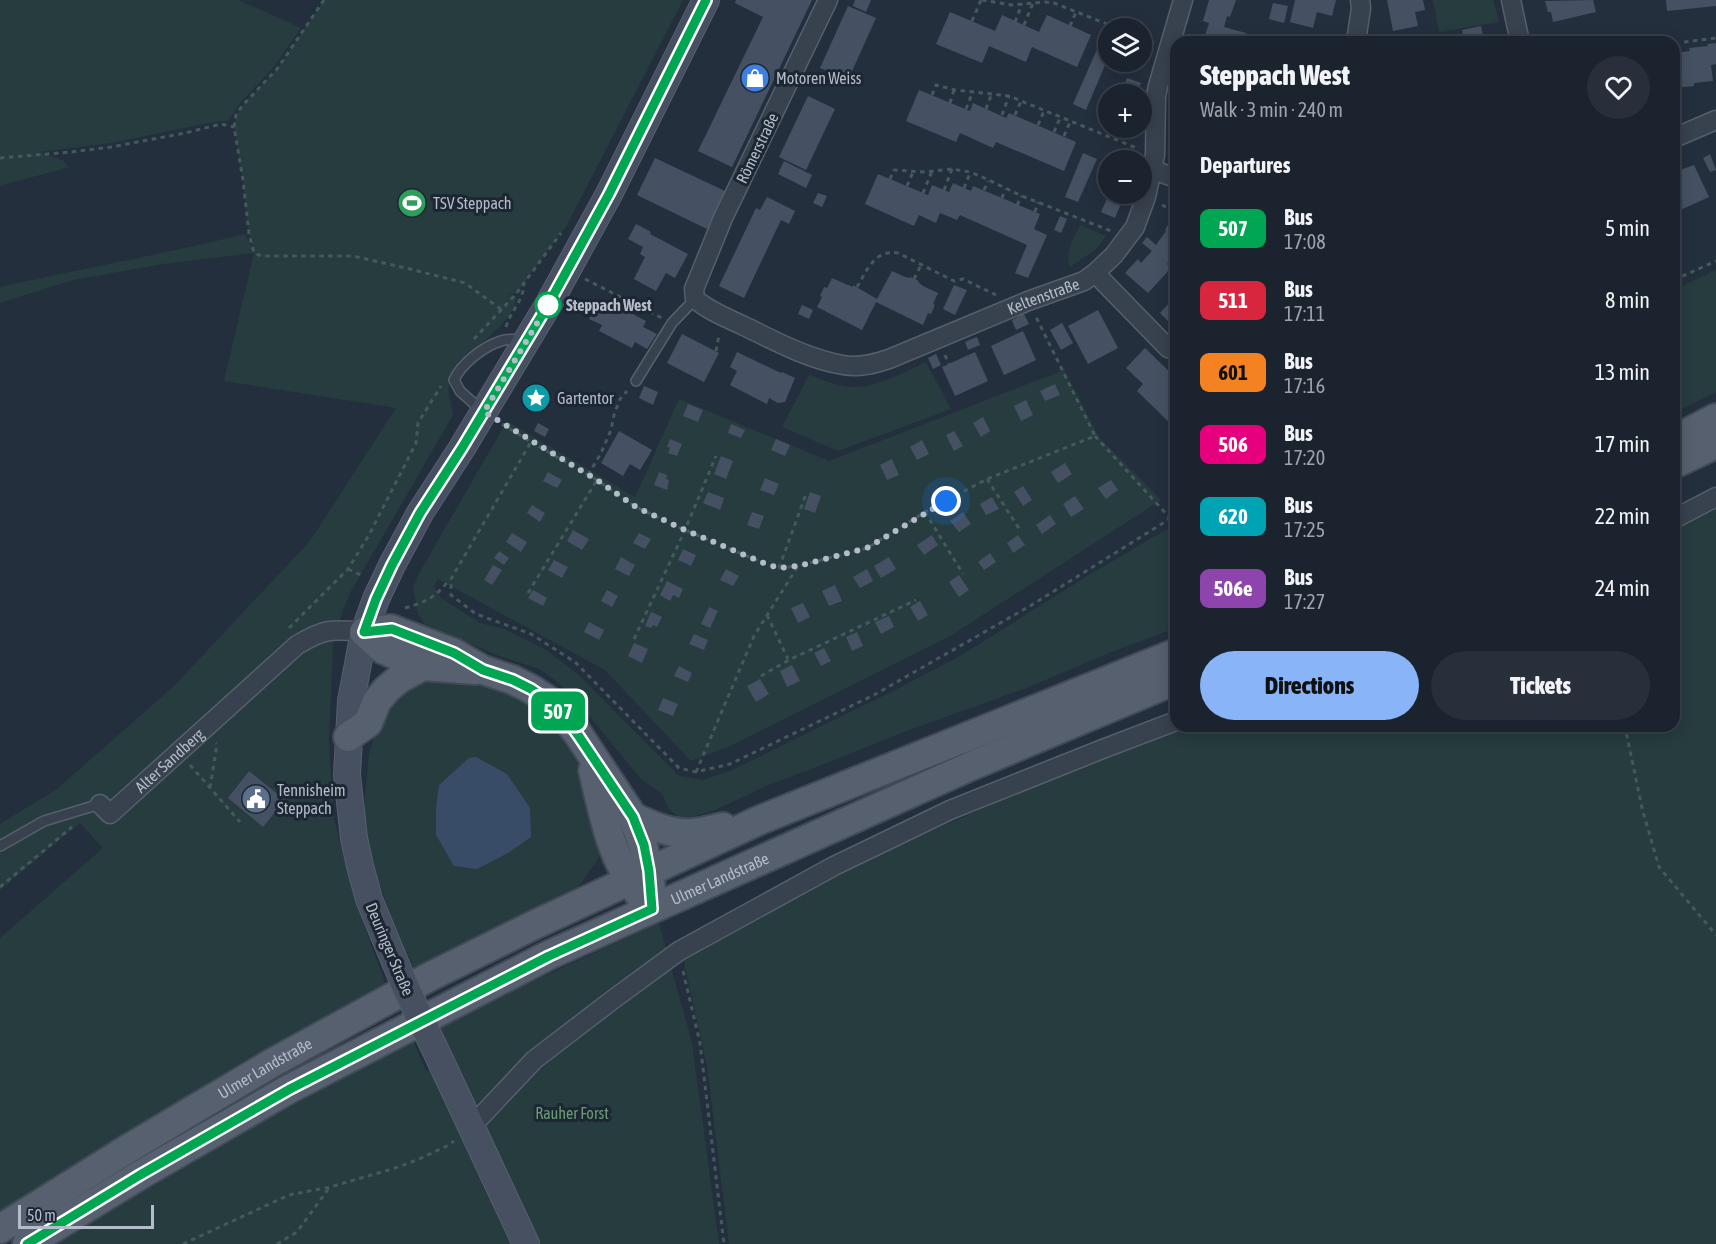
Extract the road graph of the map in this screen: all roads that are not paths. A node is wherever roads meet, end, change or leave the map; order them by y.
1 (706, 0) edge
2 (828, 0) edge
3 (1183, 0) edge
4 (1360, 0) edge
5 (1511, 0) edge
6 (1173, 36) edge
7 (1357, 36) edge
8 (1519, 36) edge
9 (1170, 45) edge
10 (1716, 120) edge
11 (1680, 135) edge
12 (1154, 162) junction
13 (1170, 174) edge
14 (1095, 273) junction
15 (694, 299) junction
16 (527, 339) junction
17 (1170, 348) edge
18 (636, 381) road end
19 (484, 412) junction
20 (1716, 418) edge
21 (1680, 437) edge
22 (1716, 444) edge
23 (1680, 461) edge
24 (1716, 497) edge
25 (1680, 516) edge
26 (356, 631) junction
27 (1170, 655) edge
28 (423, 666) junction
29 (483, 670) junction
30 (1170, 683) edge
31 (1170, 723) edge
32 (348, 737) junction
33 (589, 752) junction
34 (100, 804) joint
35 (633, 817) junction
36 (760, 820) junction
37 (0, 846) edge
38 (639, 876) junction
39 (652, 909) junction
40 (465, 1132) junction
41 (0, 1229) edge
42 (27, 1244) edge
43 (526, 1244) edge

1 - 16 street, Deuringer Straße
2 - 15 street, Römerstraße
3 - 6 street, Keltenstraße
4 - 7 street
5 - 8 street
9 - 12 street, Keltenstraße
10 - 11 street
12 - 13 street
12 - 14 street, Keltenstraße
14 - 15 street, Keltenstraße
14 - 17 street
15 - 18 lane, Römerstraße
16 - 19 street, Deuringer Straße
16 - 19 lane
19 - 26 street, Deuringer Straße
20 - 21 main road
22 - 23 main road
24 - 25 street
26 - 28 main road
26 - 29 main road
26 - 32 street, Deuringer Straße
26 - 34 street, Alter Sandberg
27 - 36 main road, Ulmer Landstraße
28 - 29 main road
28 - 32 main road
29 - 33 main road
30 - 39 main road, Ulmer Landstraße
31 - 40 street
32 - 40 street, Deuringer Straße, bridge
33 - 35 main road
33 - 38 main road
34 - 37 lane
35 - 36 main road
35 - 38 main road
36 - 38 main road, Ulmer Landstraße
38 - 39 main road
38 - 41 main road, Ulmer Landstraße
39 - 42 main road, Ulmer Landstraße
40 - 43 street, Deuringer Straße

